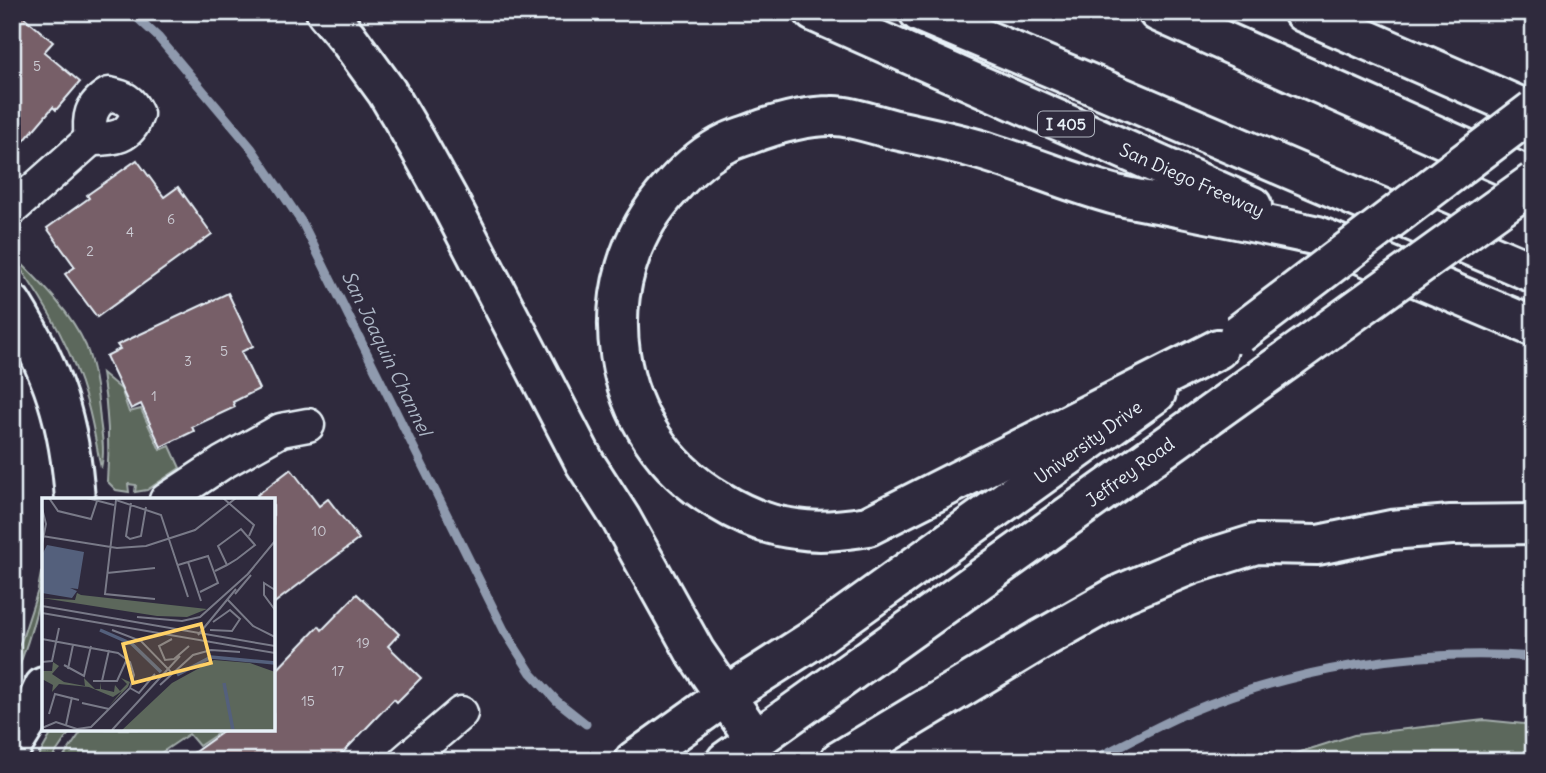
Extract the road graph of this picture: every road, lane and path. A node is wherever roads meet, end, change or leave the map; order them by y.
1 (326, 12) edge
2 (814, 12) edge
3 (919, 12) edge
4 (1158, 12) edge
5 (1303, 12) edge
6 (1440, 72) junction
7 (1534, 101) edge
8 (1534, 112) edge
9 (91, 139) dead end
10 (1534, 180) edge
11 (12, 209) edge
12 (1318, 236) junction
13 (1534, 274) edge
14 (12, 304) edge
15 (1534, 327) edge
16 (1228, 342) junction
17 (308, 425) dead end
18 (75, 498) edge
19 (169, 498) edge
20 (1534, 524) edge
21 (42, 691) edge
22 (725, 695) junction
23 (461, 713) dead end
24 (12, 746) edge
25 (741, 750) edge
26 (405, 761) edge
27 (634, 761) edge
28 (839, 761) edge

1 - 22 main road
2 - 12 main road, San Diego Freeway / I 405
3 - 13 main road
4 - 10 main road
5 - 6 main road
6 - 7 main road
6 - 8 main road
8 - 16 main road, University Drive, bridge
9 - 11 street
10 - 25 main road, Jeffrey Road, bridge
12 - 15 main road, San Diego Freeway / I 405
12 - 16 main road
14 - 18 main road
16 - 22 main road, University Drive
17 - 19 street
20 - 28 main road
21 - 24 main road
22 - 25 main road
22 - 27 main road, University Drive
23 - 26 street

